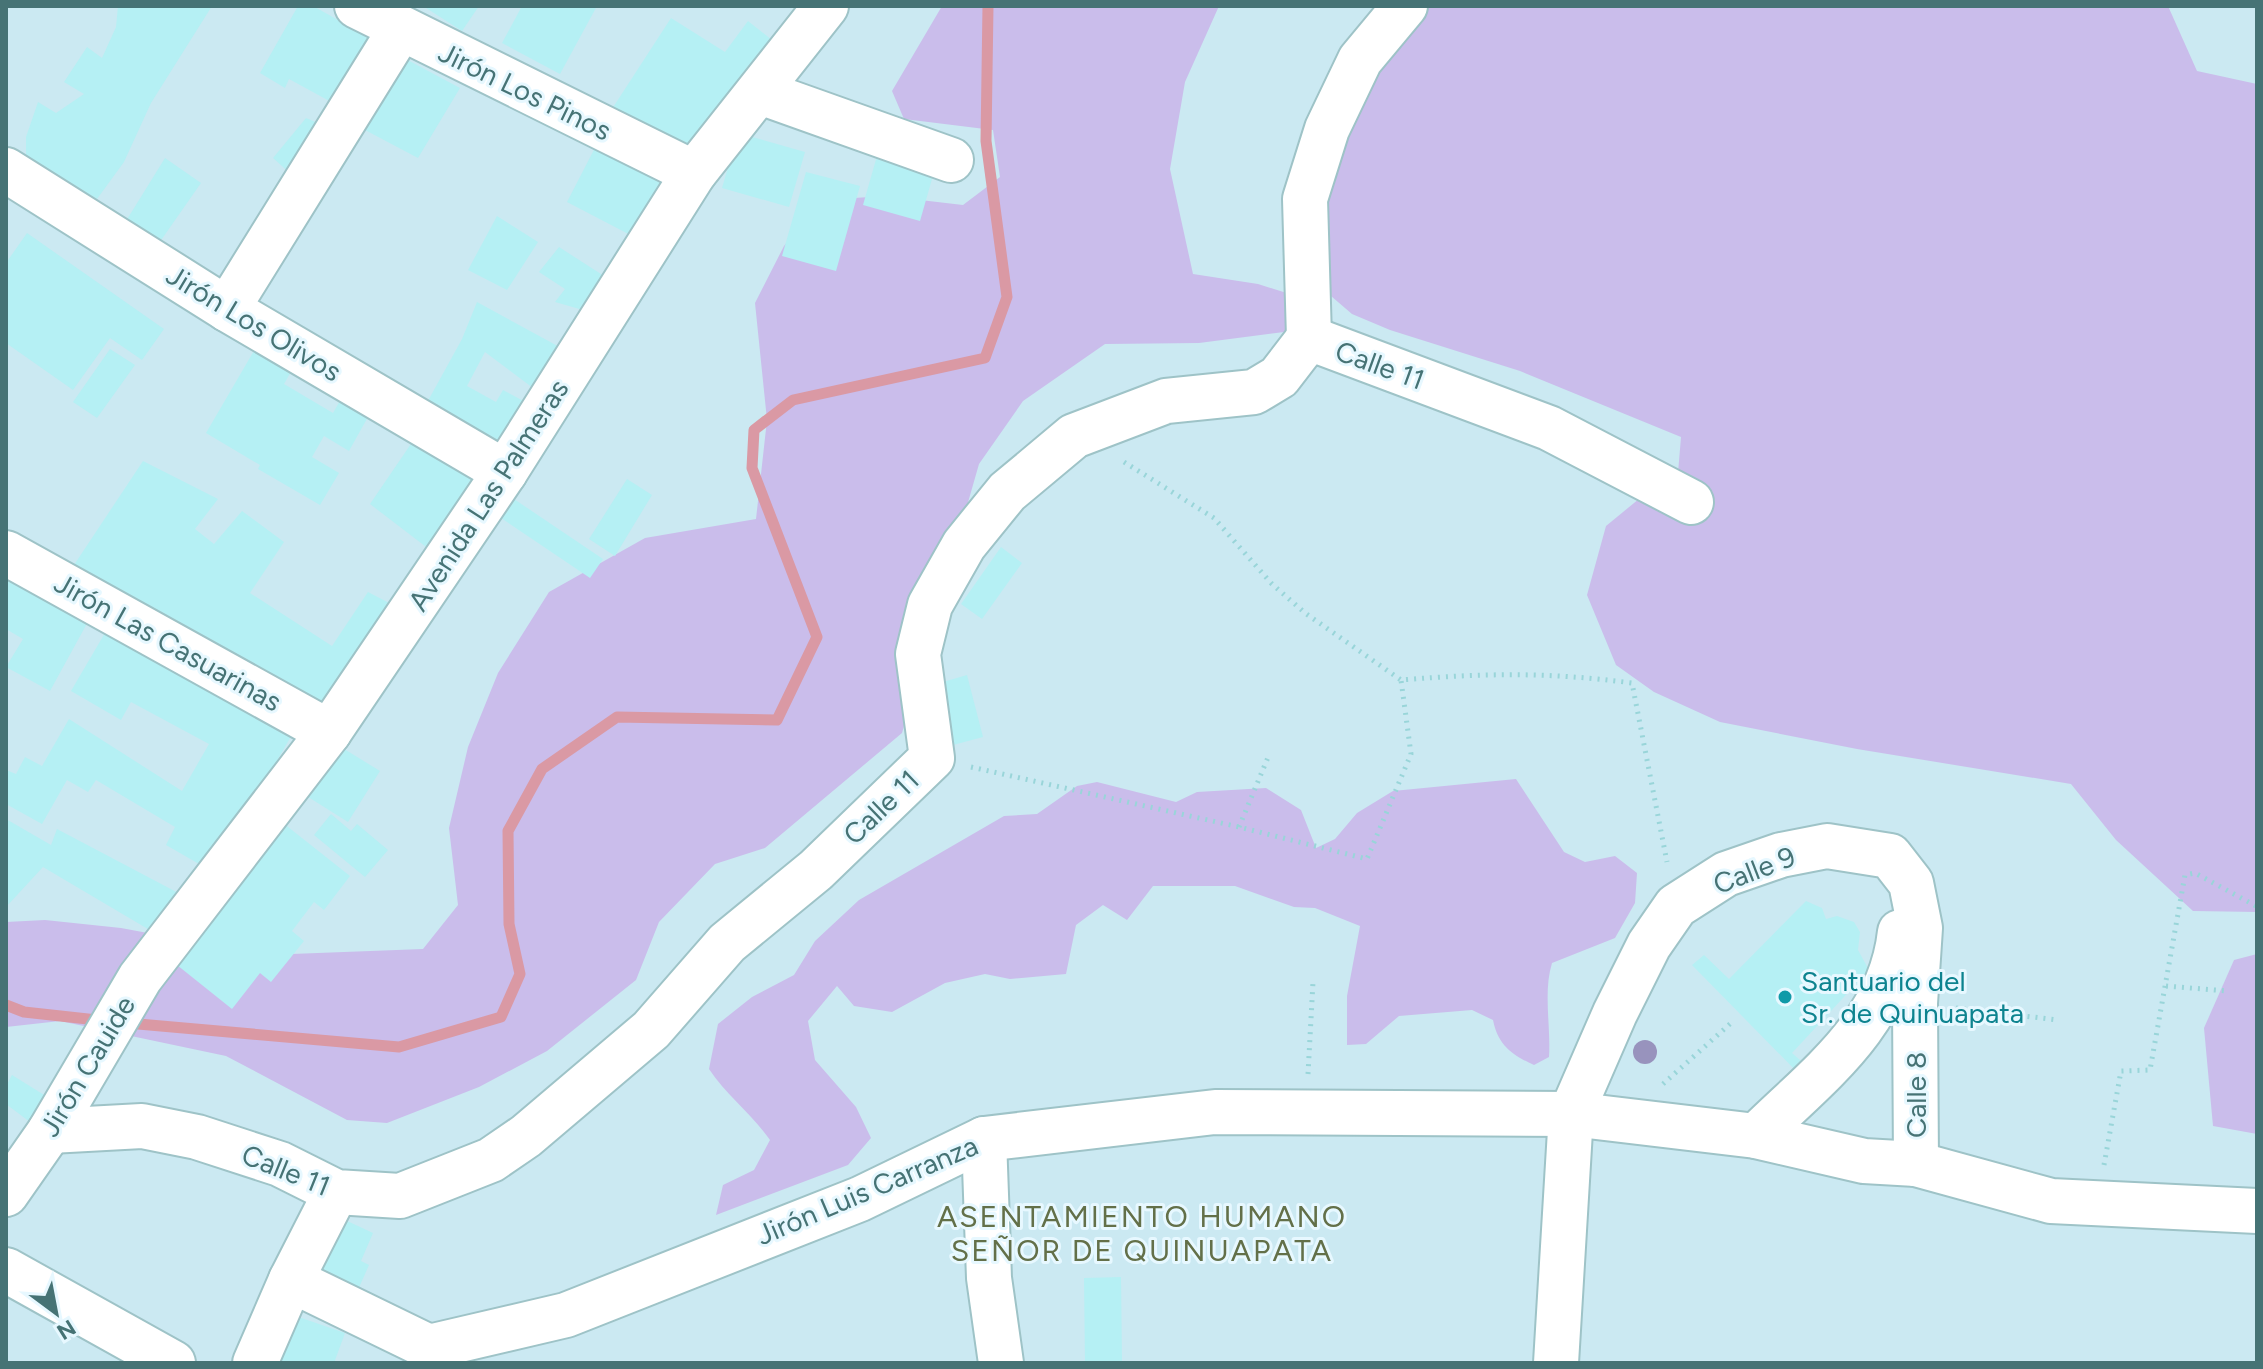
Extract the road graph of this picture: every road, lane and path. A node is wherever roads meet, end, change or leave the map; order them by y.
1 (357, 6) edge
2 (826, 6) edge
3 (1405, 6) edge
4 (400, 30) junction
5 (760, 92) junction
6 (951, 160) dead end
7 (6, 170) edge
8 (694, 173) junction
9 (227, 309) junction
10 (1309, 338) junction
11 (1074, 436) junction
12 (505, 472) junction
13 (1691, 502) dead end
14 (6, 553) edge
15 (1401, 680) junction
16 (329, 732) junction
17 (1269, 755) dead end
18 (932, 758) junction
19 (1239, 827) junction
20 (1911, 883) junction
21 (1676, 906) junction
22 (2256, 906) edge
23 (140, 978) joint
24 (1313, 982) dead end
25 (2166, 986) junction
26 (2227, 991) dead end
27 (1915, 1003) junction
28 (2058, 1020) dead end
29 (1731, 1023) dead end
30 (1656, 1090) dead end
31 (1306, 1111) junction
32 (60, 1113) junction
33 (1571, 1114) junction
34 (1756, 1136) junction
35 (984, 1139) junction
36 (1916, 1164) junction
37 (336, 1192) junction
38 (6, 1194) edge
39 (2097, 1206) junction
40 (2257, 1211) edge
41 (6, 1270) edge
42 (291, 1280) junction
43 (426, 1355) edge
44 (173, 1363) edge
45 (255, 1363) edge
46 (1001, 1363) edge
47 (1556, 1363) edge

1 - 4 street, Jirón Los Pinos
2 - 5 street, Avenida Las Palmeras
3 - 10 street
4 - 8 street, Jirón Los Pinos
4 - 9 street
5 - 6 street
5 - 8 street, Avenida Las Palmeras
7 - 9 street, Jirón Los Olivos
8 - 12 street, Avenida Las Palmeras
9 - 12 street, Jirón Los Olivos
10 - 11 street, Calle 11
10 - 13 street, Calle 11
11 - 15 path
11 - 18 street, Calle 11
12 - 16 street, Avenida Las Palmeras
14 - 16 street, Jirón Las Casuarinas
15 - 19 path
15 - 21 path
16 - 23 street, Avenida Las Palmeras
17 - 19 path
18 - 19 path
18 - 37 street, Calle 11
20 - 21 street, Calle 9
20 - 27 street, Calle 8
20 - 34 street
21 - 33 street, Calle 9
22 - 25 path
23 - 32 street, Jirón Cauide
24 - 31 path
25 - 26 path
25 - 39 path
27 - 28 path
27 - 36 street, Calle 8
29 - 30 path
31 - 33 street, Jirón Luis Carranza
31 - 35 street, Jirón Luis Carranza
32 - 37 street, Calle 11
32 - 38 street, Jirón Cauide
33 - 34 street, Jirón Luis Carranza
33 - 47 street
34 - 36 street, Jirón Luis Carranza
35 - 43 street, Jirón Luis Carranza
35 - 46 street
36 - 39 street, Jirón Luis Carranza
37 - 42 street
39 - 40 street, Jirón Luis Carranza
41 - 44 street
42 - 43 street, Jirón Luis Carranza
42 - 45 street

